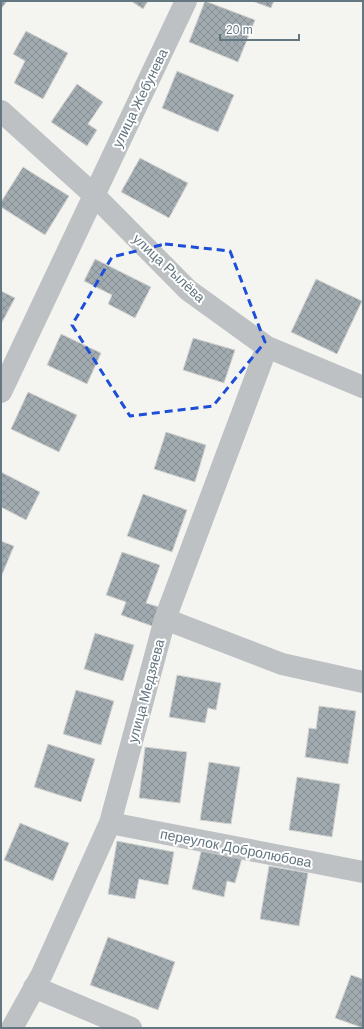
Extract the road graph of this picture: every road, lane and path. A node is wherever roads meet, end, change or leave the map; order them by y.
1 (186, 1) edge
2 (1, 111) edge
3 (94, 195) junction
4 (267, 347) junction
5 (363, 387) edge
6 (1, 392) edge
7 (165, 620) junction
8 (363, 682) edge
9 (110, 823) junction
10 (363, 872) edge
11 (34, 987) junction
12 (12, 1028) edge
13 (131, 1028) edge

1 - 3 street, улица Жебунева
2 - 3 street, улица Рылёва
3 - 4 street, улица Рылёва
3 - 6 street, улица Жебунева
4 - 5 street, улица Рылёва
4 - 7 street, улица Медзяева
7 - 8 street
7 - 9 street, улица Медзяева
9 - 10 street, переулок Добролюбова
9 - 11 street, улица Медзяева
11 - 12 street, улица Медзяева
11 - 13 street

